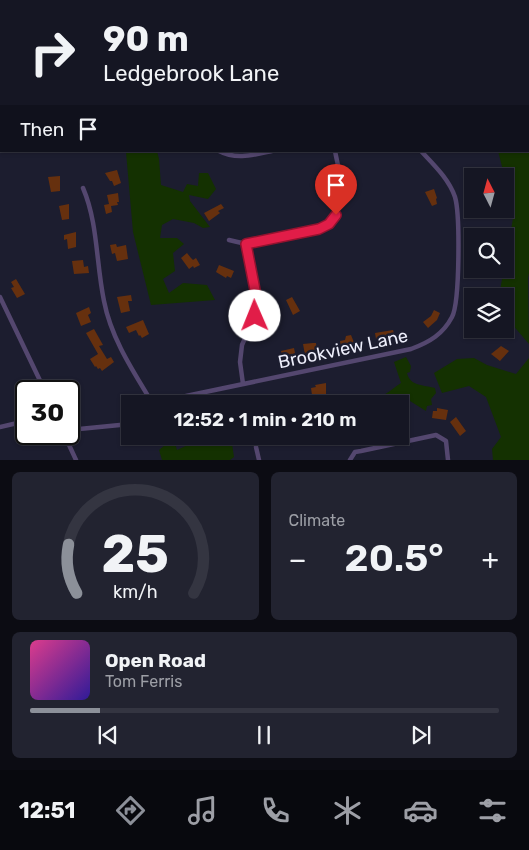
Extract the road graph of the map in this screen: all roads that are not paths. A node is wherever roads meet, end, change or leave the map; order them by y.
1 (221, 152) edge
2 (267, 152) edge
3 (334, 152) edge
4 (422, 152) edge
5 (83, 188) dead end
6 (229, 240) dead end
7 (246, 244) junction
8 (0, 297) edge
9 (40, 380) edge
10 (243, 384) junction
11 (148, 395) edge
12 (191, 395) edge
13 (15, 423) edge
14 (121, 425) edge
15 (0, 426) edge
16 (80, 429) edge
17 (69, 445) edge
18 (256, 447) dead end
19 (76, 460) edge
20 (259, 460) edge
21 (350, 460) edge
22 (448, 460) edge

1 - 2 street
3 - 7 street
4 - 10 street, Brookview Lane
5 - 11 street
6 - 7 street
7 - 10 street
8 - 9 street
10 - 12 street, Brookview Lane
13 - 15 street
14 - 16 street
17 - 19 street
18 - 20 street
21 - 22 street

